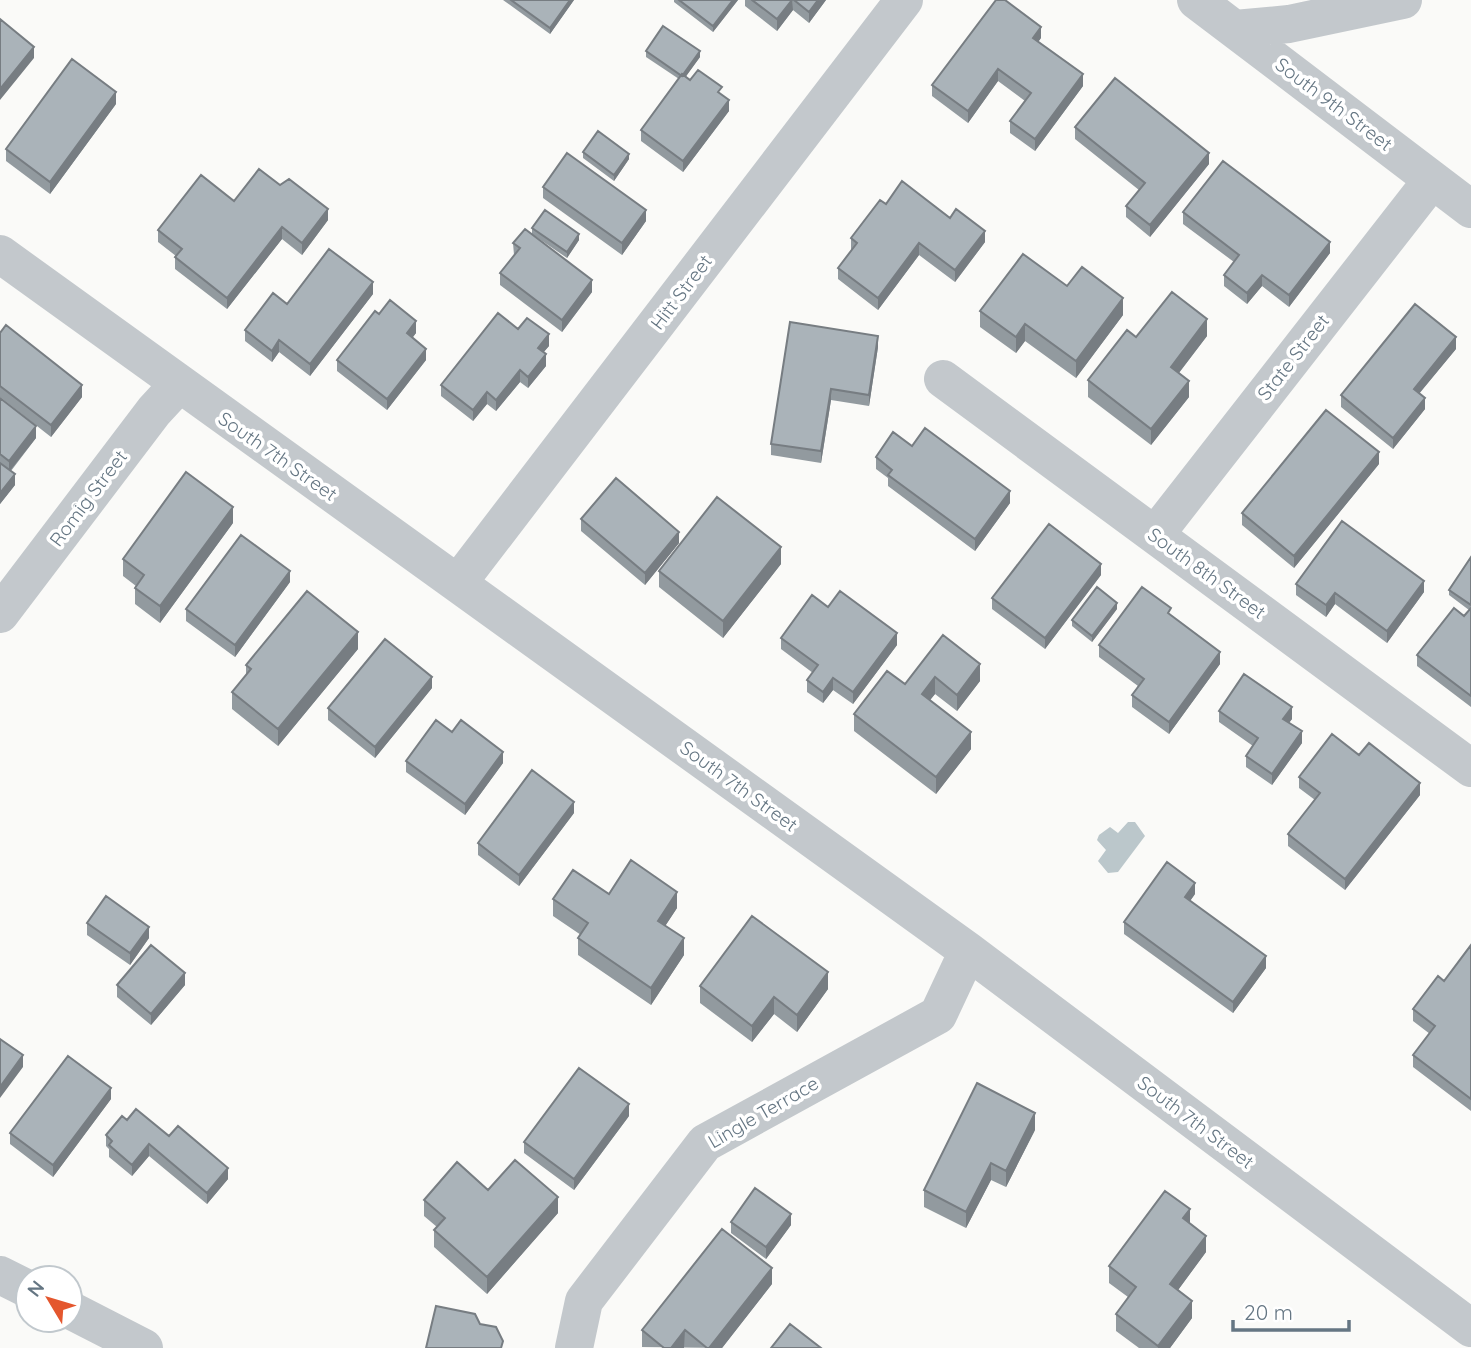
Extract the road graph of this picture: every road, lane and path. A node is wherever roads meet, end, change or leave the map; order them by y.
1 (904, 0) edge
2 (1196, 0) edge
3 (1403, 0) edge
4 (1235, 29) junction
5 (1432, 180) junction
6 (1471, 209) edge
7 (0, 254) edge
8 (943, 379) dead end
9 (178, 384) junction
10 (1155, 535) junction
11 (458, 583) junction
12 (0, 614) edge
13 (1471, 768) edge
14 (968, 951) junction
15 (84, 1317) edge
16 (1471, 1328) edge
17 (144, 1348) edge
18 (574, 1348) edge

1 - 11 street, Hitt Street
2 - 4 street, South 9th Street
3 - 4 street
4 - 5 street, South 9th Street
5 - 6 street, South 9th Street
5 - 10 street, State Street
7 - 9 street, South 7th Street
8 - 10 street, South 8th Street
9 - 11 street, South 7th Street
9 - 12 street, Romig Street
10 - 13 street, South 8th Street
11 - 14 street, South 7th Street
14 - 16 street, South 7th Street
14 - 18 street, Lingle Terrace
15 - 17 street

